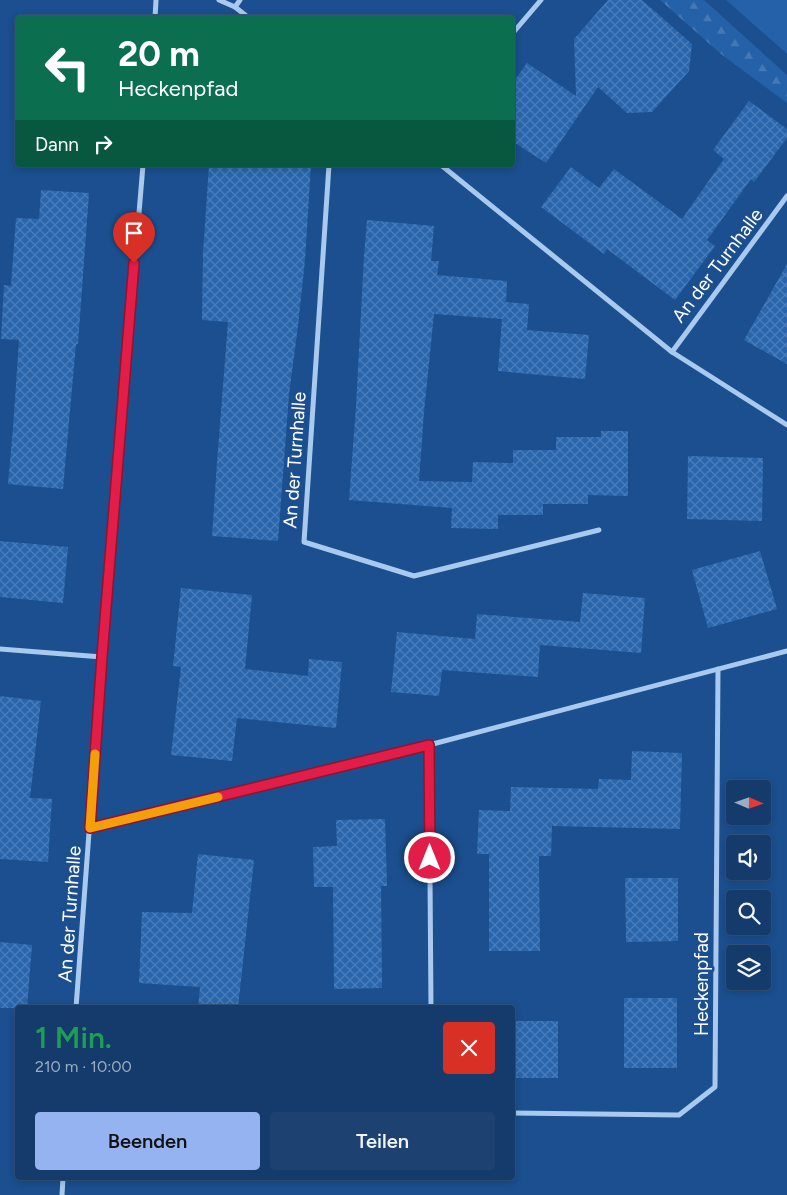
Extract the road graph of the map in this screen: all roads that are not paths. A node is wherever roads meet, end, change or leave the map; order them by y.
1 (156, 0) edge
2 (219, 0) edge
3 (240, 0) edge
4 (541, 0) edge
5 (235, 7) junction
6 (155, 15) edge
7 (245, 15) edge
8 (515, 30) edge
9 (142, 167) edge
10 (329, 167) edge
11 (443, 167) edge
12 (787, 196) edge
13 (672, 352) junction
14 (787, 425) edge
15 (599, 530) dead end
16 (0, 649) edge
17 (787, 651) edge
18 (102, 657) junction
19 (718, 669) junction
20 (429, 745) junction
21 (90, 828) junction
22 (76, 1005) edge
23 (431, 1005) edge
24 (515, 1113) edge
25 (64, 1180) edge
26 (62, 1195) edge

1 - 6 street
2 - 5 street
3 - 5 street
4 - 8 street
5 - 7 street
9 - 18 street, An der Turnhalle
10 - 15 street, An der Turnhalle
11 - 13 street, An der Turnhalle
12 - 13 street, An der Turnhalle
13 - 14 street, An der Turnhalle
16 - 18 street
17 - 19 street
18 - 21 street, An der Turnhalle
19 - 20 street
19 - 24 street, Heckenpfad
20 - 21 street
20 - 23 street
21 - 22 street, An der Turnhalle
25 - 26 street

